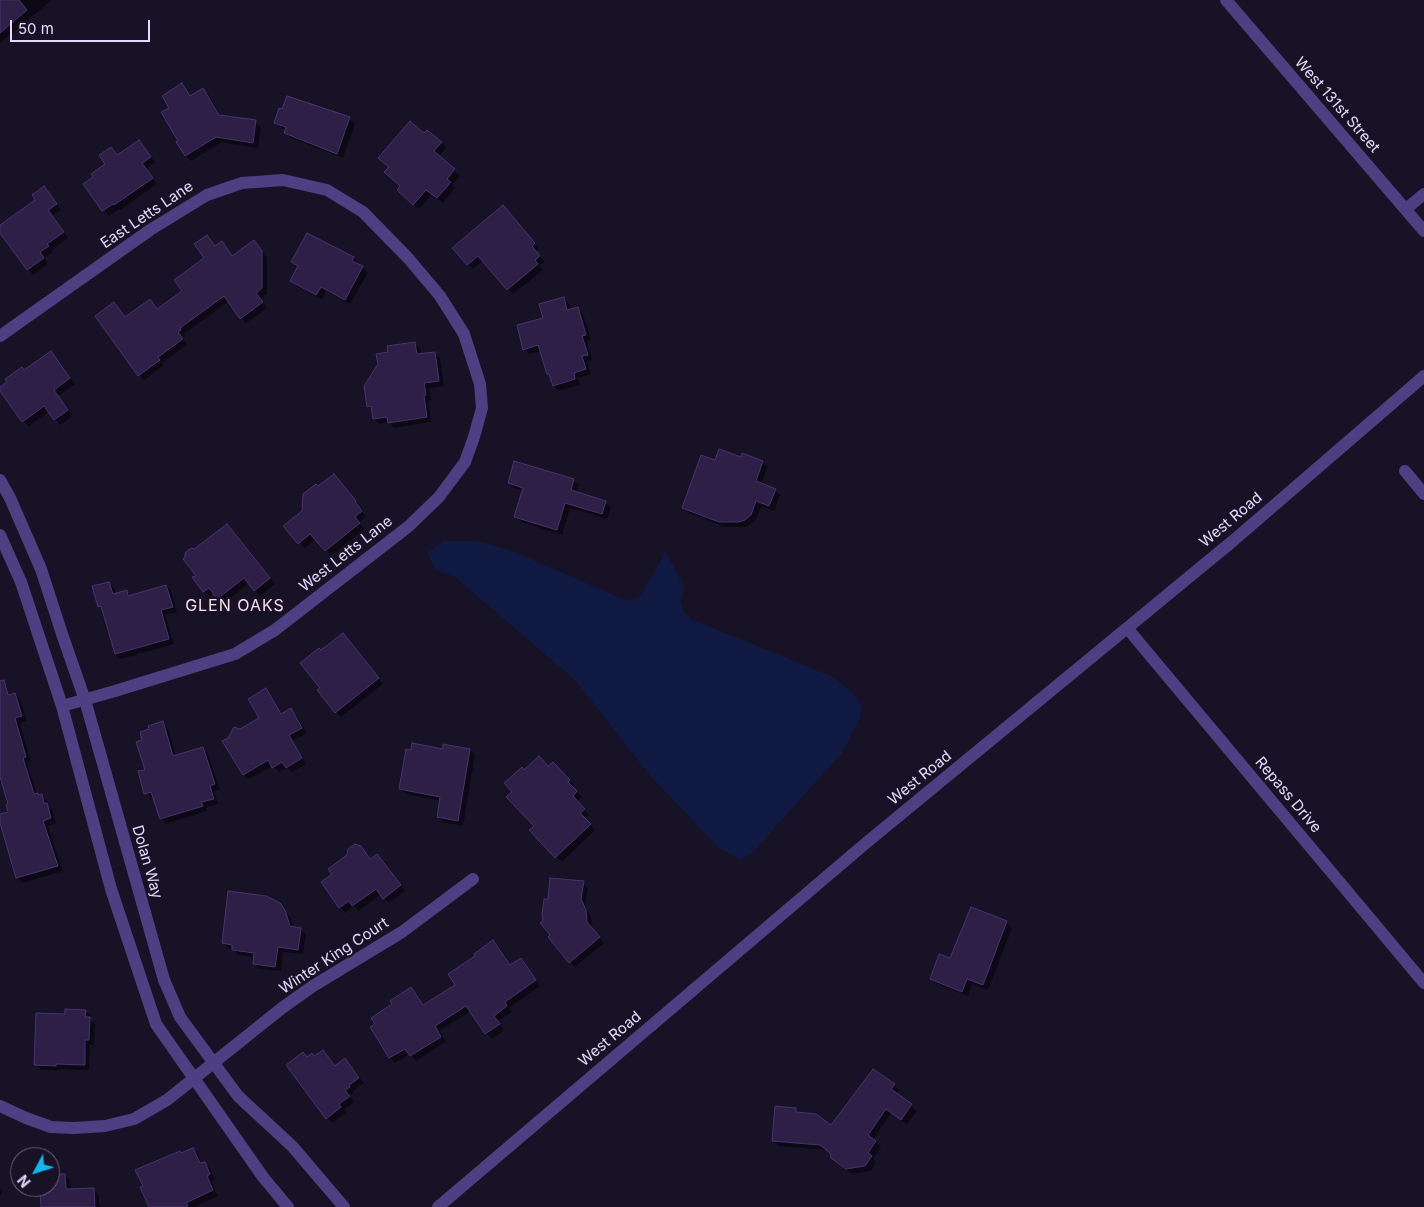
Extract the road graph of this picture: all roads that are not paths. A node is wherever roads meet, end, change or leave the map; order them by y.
1 (1226, 0) edge
2 (1424, 194) edge
3 (1406, 209) junction
4 (1424, 231) edge
5 (440, 296) joint
6 (0, 336) edge
7 (1424, 376) edge
8 (1405, 471) dead end
9 (0, 480) edge
10 (1424, 494) edge
11 (0, 535) edge
12 (1127, 628) junction
13 (85, 700) junction
14 (62, 706) junction
15 (472, 879) dead end
16 (1424, 982) edge
17 (214, 1063) junction
18 (194, 1078) junction
19 (0, 1106) edge
20 (288, 1207) edge
21 (344, 1207) edge
22 (438, 1207) edge

1 - 3 street, West 131st Street
2 - 3 street
3 - 4 street, West 131st Street
5 - 6 street, East Letts Lane
5 - 13 street, West Letts Lane
7 - 12 street, West Road
8 - 10 street
9 - 13 street, Dolan Way
11 - 14 street
12 - 16 street, Repass Drive
12 - 22 street, West Road
13 - 14 street, West Letts Lane
13 - 17 street, Dolan Way
14 - 18 street
15 - 17 street, Winter King Court
17 - 18 street, Winter King Court
17 - 21 street, Dolan Way
18 - 19 street, Winter King Court
18 - 20 street

